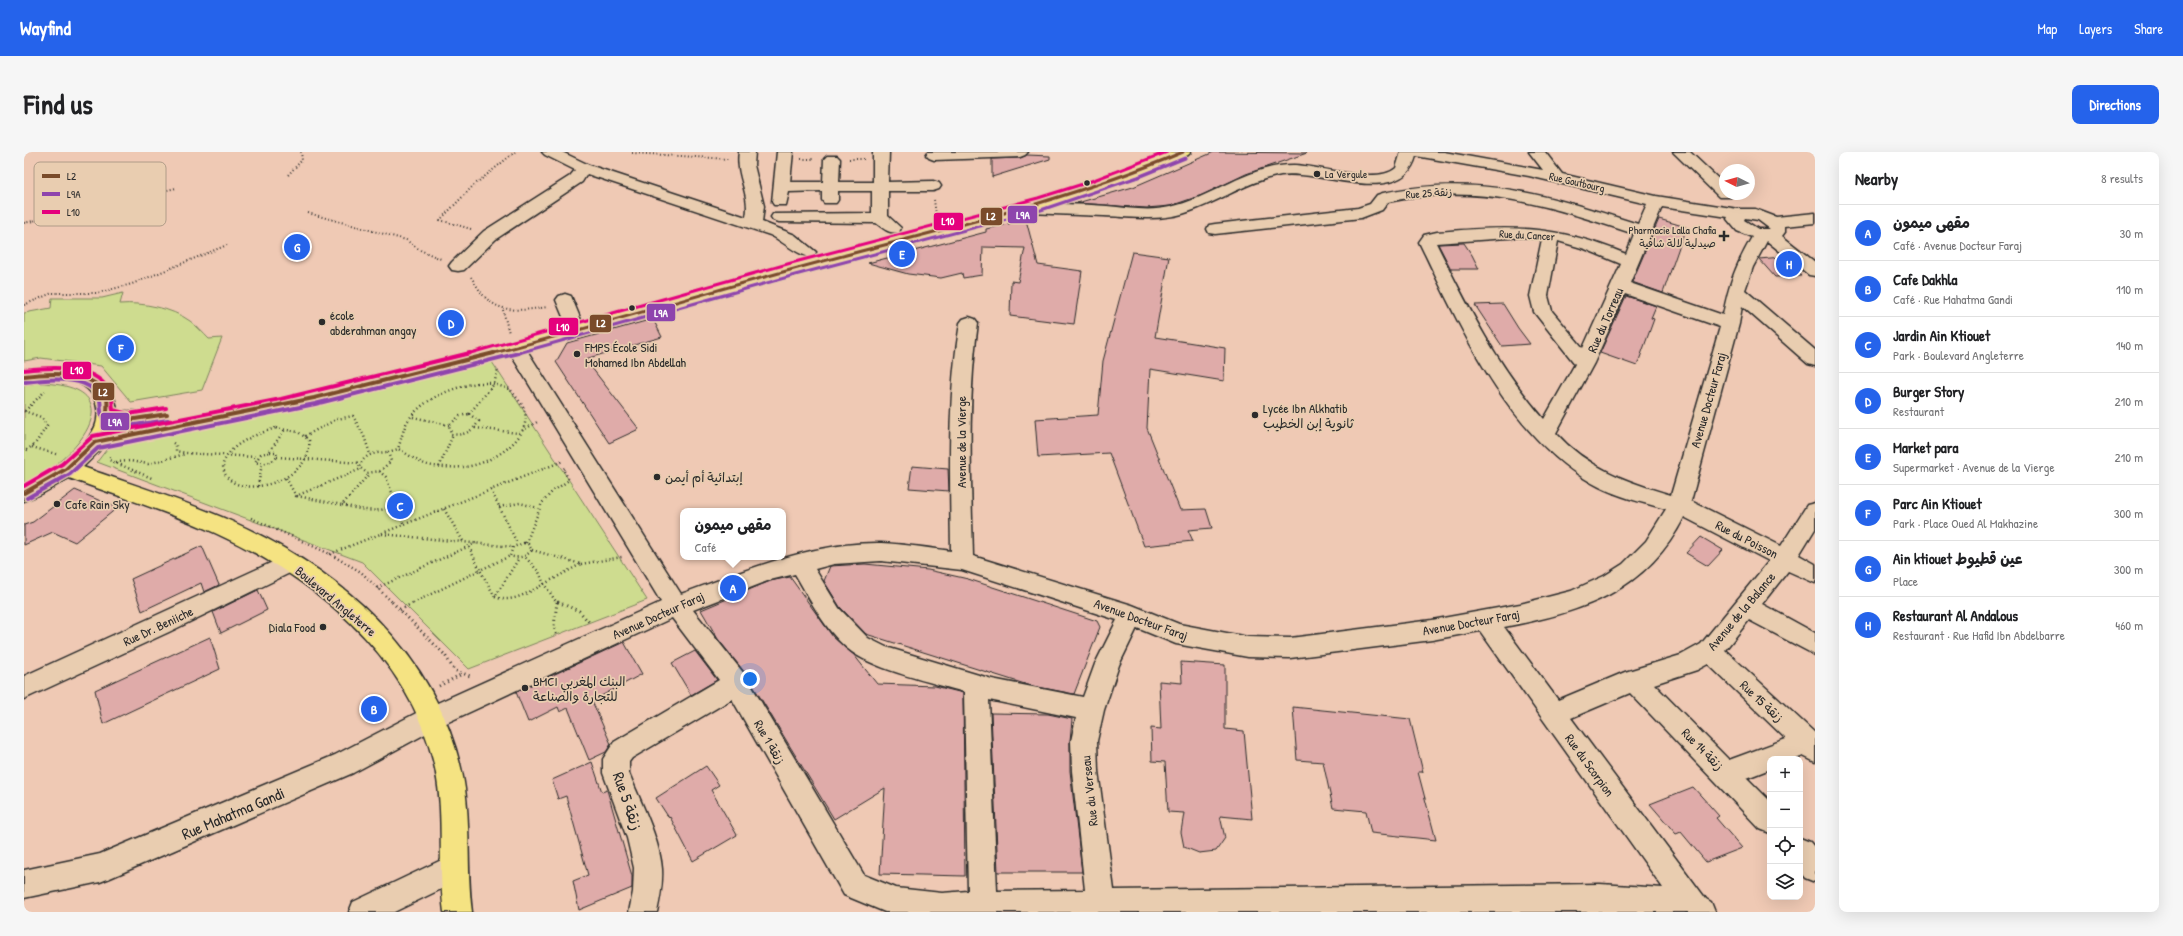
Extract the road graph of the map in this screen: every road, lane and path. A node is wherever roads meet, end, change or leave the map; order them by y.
1 (301, 152) edge
2 (515, 152) edge
3 (550, 152) edge
4 (746, 152) edge
5 (785, 152) edge
6 (881, 152) edge
7 (1020, 152) edge
8 (1153, 152) edge
9 (1183, 152) edge
10 (1409, 152) edge
11 (1417, 152) edge
12 (1537, 152) edge
13 (1681, 152) edge
14 (934, 156) dead end
15 (832, 159) dead end
16 (584, 168) junction
17 (1529, 171) junction
18 (288, 175) dead end
19 (1557, 178) junction
20 (830, 186) junction
21 (880, 186) junction
22 (933, 186) dead end
23 (781, 187) junction
24 (176, 188) dead end
25 (1719, 188) edge
26 (166, 190) edge
27 (1529, 198) junction
28 (1656, 200) junction
29 (1730, 200) edge
30 (1028, 208) junction
31 (1741, 213) junction
32 (828, 218) junction
33 (1815, 218) edge
34 (34, 221) edge
35 (24, 223) edge
36 (886, 223) junction
37 (778, 224) junction
38 (753, 225) junction
39 (1215, 229) dead end
40 (1643, 231) junction
41 (1769, 231) junction
42 (490, 234) junction
43 (1551, 235) junction
44 (228, 244) dead end
45 (1429, 248) joint
46 (808, 252) junction
47 (1631, 262) junction
48 (458, 266) dead end
49 (1815, 271) edge
50 (1620, 286) junction
51 (1736, 291) junction
52 (565, 300) dead end
53 (24, 305) edge
54 (503, 310) dead end
55 (572, 320) junction
56 (969, 323) dead end
57 (1730, 324) junction
58 (513, 342) junction
59 (1815, 360) edge
60 (1585, 363) junction
61 (24, 376) edge
62 (494, 384) junction
63 (46, 390) dead end
64 (25, 411) edge
65 (107, 414) junction
66 (468, 414) junction
67 (412, 417) junction
68 (543, 418) dead end
69 (449, 425) junction
70 (286, 428) junction
71 (476, 428) junction
72 (523, 431) junction
73 (454, 435) junction
74 (1545, 435) junction
75 (305, 436) junction
76 (169, 440) dead end
77 (95, 442) junction
78 (31, 447) junction
79 (398, 449) junction
80 (270, 451) junction
81 (24, 452) edge
82 (388, 452) junction
83 (186, 453) junction
84 (112, 454) dead end
85 (370, 454) junction
86 (227, 456) junction
87 (257, 457) junction
88 (277, 457) junction
89 (306, 459) junction
90 (568, 460) dead end
91 (112, 461) junction
92 (64, 462) junction
93 (361, 463) junction
94 (262, 464) junction
95 (572, 465) dead end
96 (440, 467) junction
97 (361, 469) junction
98 (379, 471) junction
99 (369, 474) junction
100 (286, 478) junction
101 (158, 481) dead end
102 (258, 486) junction
103 (491, 490) junction
104 (24, 493) edge
105 (296, 496) junction
106 (396, 503) junction
107 (342, 505) junction
108 (1678, 505) junction
109 (499, 507) junction
110 (538, 508) junction
111 (444, 509) junction
112 (1815, 511) edge
113 (249, 516) dead end
114 (404, 525) junction
115 (382, 534) junction
116 (463, 542) junction
117 (476, 543) junction
118 (517, 543) junction
119 (526, 544) junction
120 (468, 547) junction
121 (512, 547) junction
122 (532, 550) junction
123 (330, 554) junction
124 (629, 555) dead end
125 (510, 556) junction
126 (525, 557) junction
127 (519, 558) junction
128 (1785, 558) junction
129 (962, 561) junction
130 (800, 562) junction
131 (290, 563) junction
132 (581, 564) junction
133 (480, 570) junction
134 (1815, 574) edge
135 (544, 584) junction
136 (377, 588) junction
137 (495, 598) junction
138 (556, 602) junction
139 (676, 606) junction
140 (1747, 606) junction
141 (400, 610) junction
142 (1132, 615) junction
143 (1485, 620) junction
144 (593, 621) dead end
145 (589, 622) junction
146 (585, 624) dead end
147 (562, 634) dead end
148 (557, 637) junction
149 (552, 640) dead end
150 (1815, 645) edge
151 (1710, 651) junction
152 (472, 676) dead end
153 (1634, 680) junction
154 (736, 683) junction
155 (976, 685) junction
156 (24, 688) edge
157 (1090, 710) junction
158 (1553, 714) junction
159 (432, 717) junction
160 (1811, 747) edge
161 (1727, 773) junction
162 (1767, 817) edge
163 (1803, 855) edge
164 (454, 868) junction
165 (1815, 868) edge
166 (24, 884) edge
167 (1101, 904) junction
168 (983, 905) junction
169 (1312, 907) edge
170 (1265, 908) edge
171 (942, 909) edge
172 (1699, 910) edge
173 (363, 912) edge
174 (458, 912) edge
175 (643, 912) edge

1 - 18 path
2 - 42 path
3 - 16 street
4 - 38 street
5 - 23 street
6 - 21 street
7 - 14 street
8 - 36 main road
9 - 30 main road
10 - 30 street
11 - 17 street, Rue Goutbourg
12 - 19 street
13 - 25 street
15 - 20 street
16 - 38 street
16 - 42 street
17 - 19 street, Rue Goutbourg
17 - 27 street
19 - 28 street, Rue Goutbourg
20 - 21 street
20 - 23 street
20 - 32 street
21 - 22 street
21 - 36 street
23 - 37 street
24 - 26 path
27 - 39 street, Rue 25 زنقة
27 - 40 street, Rue 25 زنقة
28 - 31 street, Rue Goutbourg
28 - 40 street, Rue du Torreau
29 - 31 street
30 - 58 main road
31 - 41 street, Rue Goutbourg
32 - 36 street
32 - 37 street
33 - 41 street
34 - 35 path
36 - 46 main road
37 - 38 street
37 - 46 street
40 - 47 street, Rue du Torreau
41 - 49 street
41 - 51 street, Avenue Docteur Faraj
42 - 48 street
43 - 45 street, Rue du Cancer
43 - 47 street, Rue du Cancer
43 - 60 street
44 - 53 path
45 - 74 street, Rue du Poisson
46 - 55 main road
47 - 50 street, Rue du Torreau
50 - 57 street
50 - 60 street, Rue du Torreau
51 - 57 street, Avenue Docteur Faraj
51 - 59 street
52 - 55 street
54 - 58 path
55 - 58 main road
56 - 129 street, Avenue de la Vierge
57 - 108 street, Avenue Docteur Faraj
58 - 65 main road
58 - 77 main road
58 - 139 street, Rue 1 زنقة
60 - 74 street, Rue du Torreau
61 - 65 main road
62 - 66 path
62 - 67 path
62 - 72 path
63 - 64 path
64 - 78 path
65 - 77 main road
66 - 69 path
66 - 71 path
67 - 69 path
67 - 79 path
68 - 72 path
69 - 73 path
70 - 75 path
70 - 80 path
70 - 86 path
71 - 72 path
71 - 73 path
72 - 96 path
73 - 96 path
74 - 108 street, Rue du Poisson
75 - 85 path
75 - 89 path
76 - 83 path
77 - 92 main road
78 - 81 path
78 - 92 path
79 - 82 path
79 - 96 path
80 - 87 path
80 - 88 path
82 - 85 path
82 - 98 path
83 - 86 path
83 - 91 path
84 - 91 path
85 - 93 path
86 - 87 path
86 - 102 path
87 - 94 path
88 - 89 path
88 - 94 path
89 - 93 path
89 - 100 path
90 - 103 path
91 - 101 path
92 - 104 main road
92 - 131 main road, Boulevard Angleterre
93 - 97 path
94 - 102 path
95 - 110 path
97 - 99 path
97 - 105 path
98 - 99 path
98 - 106 path
99 - 107 path
100 - 102 path
100 - 105 path
103 - 109 path
103 - 111 path
105 - 107 path
106 - 107 path
106 - 114 path
108 - 128 street, Rue du Poisson
108 - 143 street, Avenue Docteur Faraj
109 - 110 path
109 - 118 path
110 - 119 path
111 - 114 path
111 - 116 path
112 - 128 street, Avenue de la Balance
113 - 123 path
114 - 115 path
115 - 116 path
115 - 123 path
116 - 117 path
117 - 120 path
117 - 121 path
118 - 119 path
118 - 121 path
119 - 122 path
120 - 133 path
120 - 136 path
121 - 125 path
122 - 126 path
122 - 132 path
123 - 136 path
124 - 132 path
125 - 127 path
125 - 133 path
126 - 127 path
126 - 135 path
127 - 137 path
128 - 134 street, Rue du Poisson
128 - 140 street, Avenue de la Balance
129 - 130 street, Avenue Docteur Faraj
129 - 142 street, Avenue Docteur Faraj
130 - 139 street, Avenue Docteur Faraj
130 - 155 street
131 - 156 street, Rue Dr. Beniiche
131 - 159 main road, Boulevard Angleterre
132 - 135 path
133 - 137 path
133 - 141 path
135 - 137 path
135 - 138 path
136 - 141 path
138 - 145 path
138 - 148 path
139 - 154 street, Rue 1 زنقة
139 - 159 street, Avenue Docteur Faraj
140 - 150 street
140 - 151 street, Avenue de la Balance
141 - 152 path
142 - 143 street, Avenue Docteur Faraj
142 - 157 street, Rue du Verseau
143 - 158 street, Rue du Scorpion
144 - 145 path
145 - 146 path
147 - 148 path
148 - 149 path
151 - 153 street, Avenue de la Balance
151 - 160 street, Rue 15 زنقة
153 - 158 street, Avenue de la Balance
153 - 161 street, Rue 14 زنقة
154 - 171 street, Rue 1 زنقة
154 - 175 street, Rue 5 زنقة
155 - 157 street
155 - 168 street
157 - 167 street, Rue du Verseau
158 - 172 street, Rue du Scorpion
159 - 164 main road, Boulevard Angleterre
159 - 166 street, Rue Mahatma Gandi
160 - 161 street
161 - 162 street, Rue 14 زنقة
163 - 165 street
164 - 173 street
164 - 174 main road, Boulevard Angleterre
167 - 168 street
167 - 170 street
168 - 171 street
169 - 170 street
169 - 172 street

